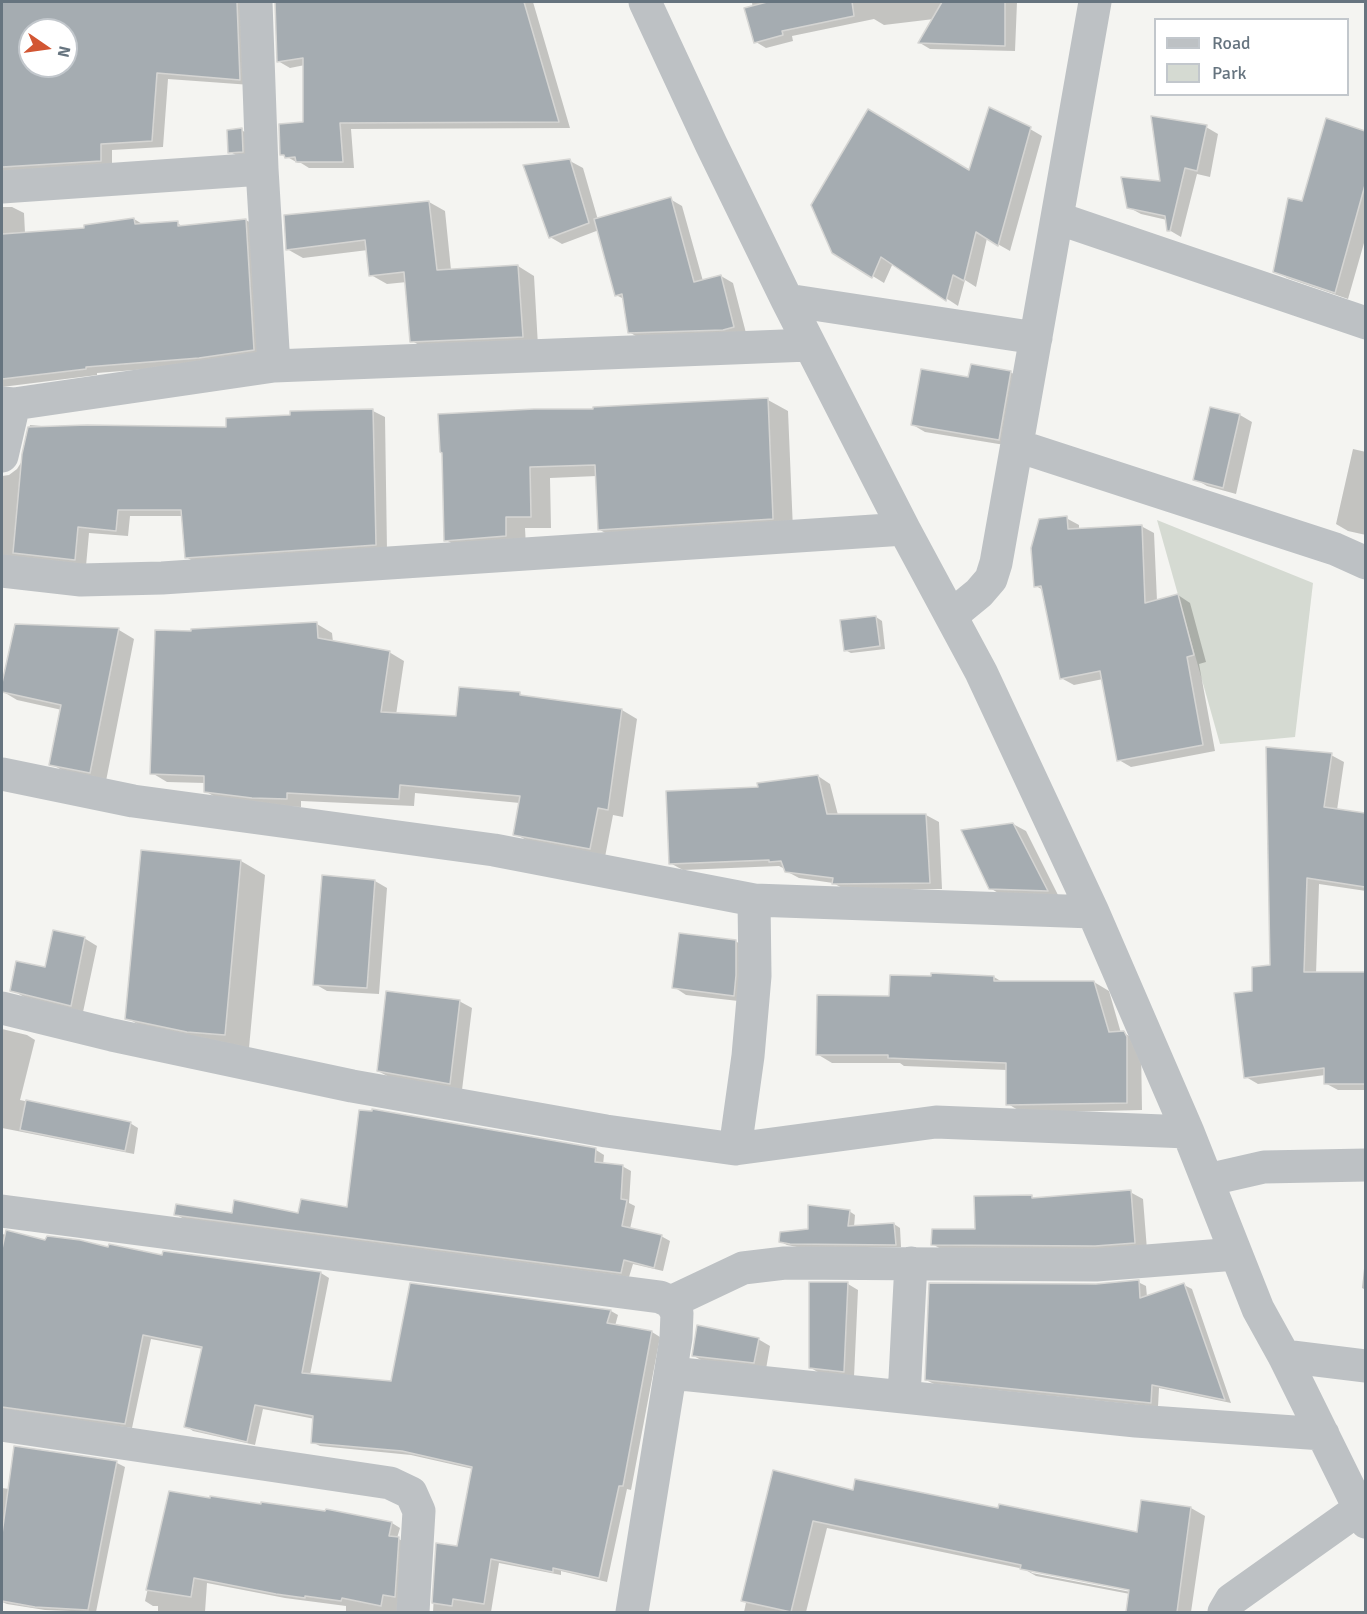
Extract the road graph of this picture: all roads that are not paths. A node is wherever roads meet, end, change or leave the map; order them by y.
1 (256, 2) edge
2 (645, 2) edge
3 (1095, 2) edge
4 (262, 169) junction
5 (2, 186) edge
6 (1056, 218) junction
7 (787, 300) junction
8 (1365, 323) edge
9 (1036, 338) junction
10 (809, 345) junction
11 (274, 366) junction
12 (8, 404) edge
13 (1018, 446) junction
14 (2, 456) edge
15 (904, 529) junction
16 (1365, 563) edge
17 (2, 571) edge
18 (951, 616) junction
19 (2, 774) edge
20 (754, 900) junction
21 (1093, 912) junction
22 (2, 1008) edge
23 (1188, 1132) junction
24 (735, 1149) junction
25 (1365, 1165) edge
26 (1207, 1180) junction
27 (2, 1211) edge
28 (1236, 1254) junction
29 (911, 1263) junction
30 (671, 1302) junction
31 (1284, 1356) junction
32 (1365, 1366) edge
33 (671, 1373) junction
34 (904, 1397) junction
35 (2, 1425) edge
36 (1323, 1434) junction
37 (1362, 1515) edge
38 (413, 1612) edge
39 (632, 1612) edge
40 (1224, 1612) edge

1 - 4 street
2 - 7 street
3 - 6 street
4 - 5 street
4 - 11 street
6 - 8 street
6 - 9 street
7 - 9 street
7 - 10 street
9 - 13 street
10 - 11 street
10 - 15 street
11 - 12 street
12 - 14 street
13 - 16 street
13 - 18 street
15 - 17 street
15 - 18 street
18 - 21 street
19 - 20 street
20 - 21 street
20 - 24 street
21 - 23 street
22 - 24 street
23 - 24 street
23 - 26 street
25 - 26 street
26 - 28 street
27 - 30 street
28 - 29 street
28 - 31 street
29 - 30 street
29 - 34 street
30 - 33 street
31 - 32 street
31 - 36 street
33 - 34 street
33 - 39 street
34 - 36 street
35 - 38 street
36 - 37 street
37 - 40 street

